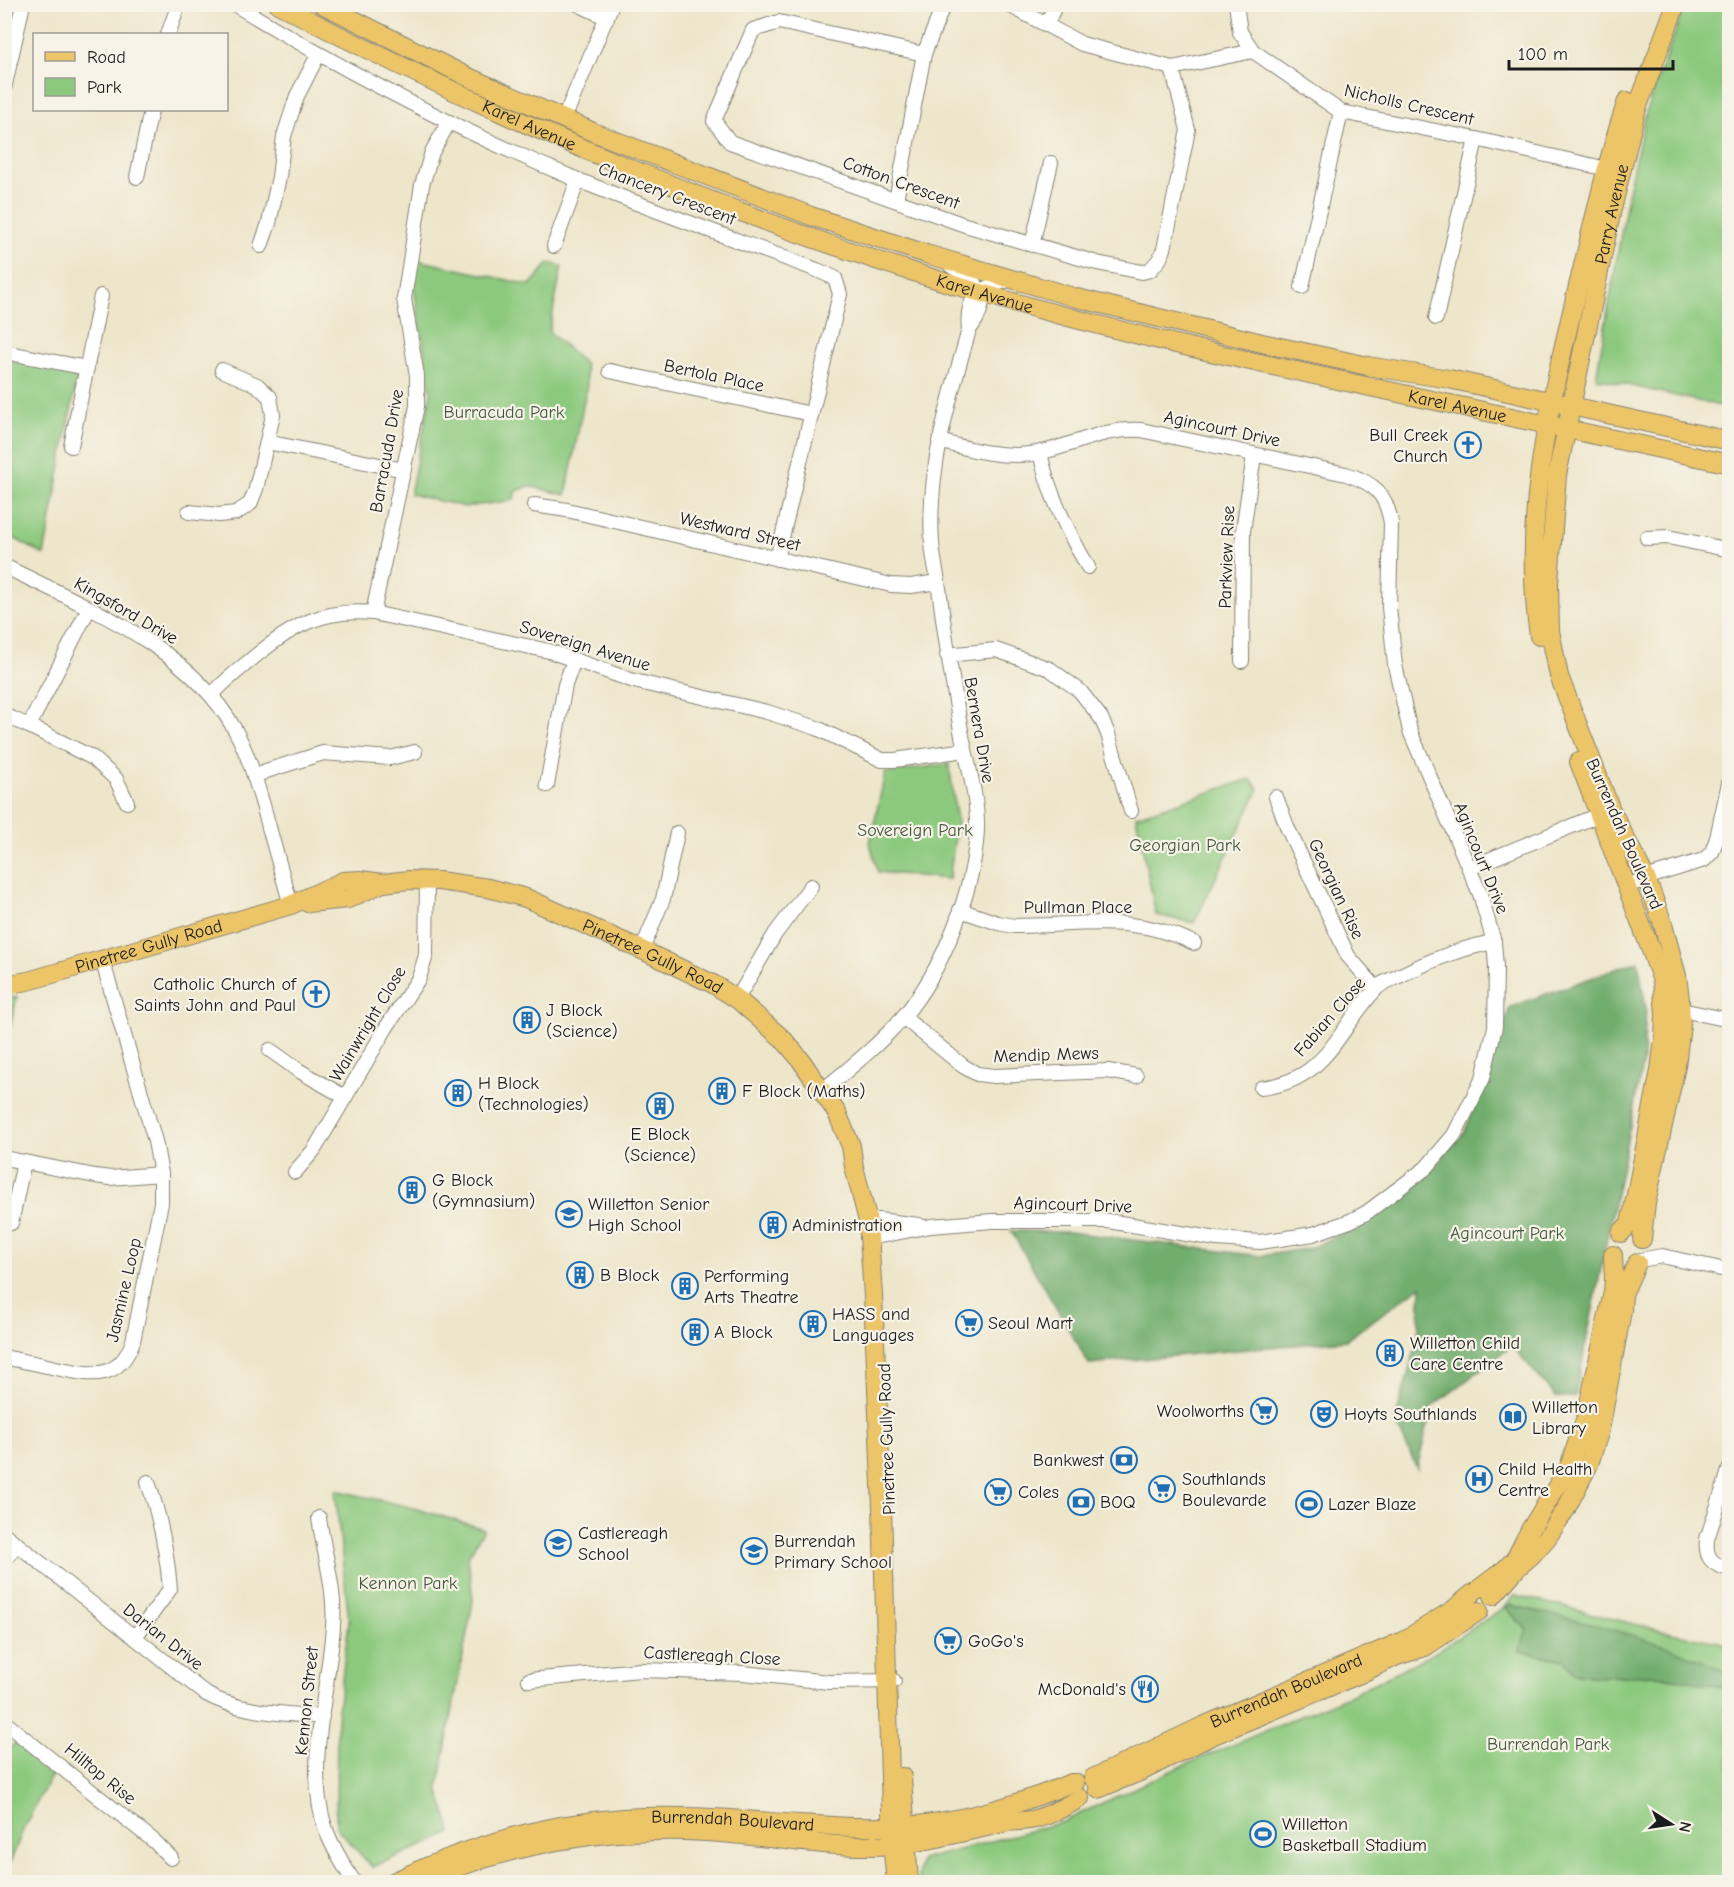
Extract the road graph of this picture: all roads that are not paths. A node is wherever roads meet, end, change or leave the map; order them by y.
1 (23, 4) edge
2 (179, 4) edge
3 (234, 4) edge
4 (278, 4) edge
5 (322, 4) edge
6 (578, 4) edge
7 (612, 4) edge
8 (944, 4) edge
9 (1007, 4) edge
10 (1056, 4) edge
11 (1236, 4) edge
12 (1664, 4) edge
13 (1676, 4) edge
14 (607, 18) junction
15 (1046, 25) junction
16 (168, 33) edge
17 (1253, 51) junction
18 (924, 54) junction
19 (318, 56) junction
20 (1172, 68) junction
21 (4, 89) edge
22 (151, 111) edge
23 (1341, 112) junction
24 (564, 119) junction
25 (449, 122) junction
26 (530, 127) junction
27 (1476, 139) junction
28 (575, 147) junction
29 (1051, 164) dead end
30 (1615, 171) junction
31 (137, 177) dead end
32 (578, 180) junction
33 (896, 200) junction
34 (1032, 244) junction
35 (261, 246) dead end
36 (554, 246) dead end
37 (926, 254) junction
38 (1012, 279) junction
39 (1302, 287) dead end
40 (980, 292) junction
41 (100, 296) dead end
42 (1436, 318) dead end
43 (4, 352) edge
44 (87, 368) junction
45 (222, 370) dead end
46 (610, 371) dead end
47 (1562, 404) junction
48 (811, 414) junction
49 (1548, 425) junction
50 (1566, 429) junction
51 (939, 441) junction
52 (1730, 441) edge
53 (267, 442) junction
54 (71, 446) dead end
55 (1040, 453) junction
56 (1254, 455) junction
57 (1730, 464) edge
58 (404, 470) junction
59 (534, 505) dead end
60 (189, 512) dead end
61 (1647, 538) dead end
62 (1730, 550) edge
63 (777, 559) junction
64 (4, 566) edge
65 (1088, 567) dead end
66 (938, 582) junction
67 (88, 608) junction
68 (374, 613) junction
69 (948, 655) junction
70 (574, 660) junction
71 (1242, 661) dead end
72 (212, 695) junction
73 (4, 715) edge
74 (29, 726) junction
75 (965, 750) junction
76 (415, 752) dead end
77 (254, 777) junction
78 (1730, 778) edge
79 (547, 785) dead end
80 (1276, 797) dead end
81 (127, 802) dead end
82 (1131, 811) dead end
83 (1605, 812) junction
84 (677, 833) dead end
85 (1469, 868) junction
86 (1646, 878) junction
87 (427, 880) junction
88 (811, 886) dead end
89 (1627, 886) junction
90 (291, 904) junction
91 (960, 910) junction
92 (1494, 942) junction
93 (1194, 943) dead end
94 (642, 950) junction
95 (102, 959) junction
96 (4, 985) edge
97 (1376, 988) junction
98 (737, 999) junction
99 (1673, 1011) junction
100 (903, 1017) junction
101 (1730, 1020) edge
102 (270, 1050) dead end
103 (1136, 1076) dead end
104 (1261, 1088) dead end
105 (823, 1090) junction
106 (345, 1097) junction
107 (4, 1158) edge
108 (24, 1162) junction
109 (296, 1172) dead end
110 (160, 1174) junction
111 (11, 1223) dead end
112 (874, 1229) junction
113 (1621, 1233) junction
114 (1641, 1251) junction
115 (1613, 1255) junction
116 (1730, 1271) edge
117 (4, 1357) edge
118 (1730, 1468) edge
119 (148, 1482) dead end
120 (319, 1518) dead end
121 (4, 1534) edge
122 (17, 1544) junction
123 (4, 1561) edge
124 (1730, 1569) edge
125 (1481, 1597) junction
126 (135, 1637) junction
127 (529, 1680) dead end
128 (891, 1681) junction
129 (322, 1717) junction
130 (4, 1722) edge
131 (899, 1835) junction
132 (171, 1858) dead end
133 (354, 1882) edge
134 (393, 1882) edge
135 (420, 1882) edge
136 (896, 1882) edge
137 (909, 1882) edge

1 - 21 street
2 - 16 street
3 - 19 street, Chancery Crescent
4 - 26 main road, Karel Avenue
5 - 24 main road, Karel Avenue
6 - 14 street
7 - 14 street
8 - 18 street
9 - 15 street
10 - 15 street
11 - 17 street, Nicholls Crescent
12 - 30 main road, Parry Avenue
13 - 30 main road, Parry Avenue
14 - 24 street
15 - 20 street
17 - 20 street
17 - 23 street, Nicholls Crescent
18 - 33 street
18 - 33 street, Cotton Crescent
19 - 25 street, Chancery Crescent
19 - 35 street
20 - 34 street, Cotton Crescent
22 - 31 street
23 - 27 street, Nicholls Crescent
23 - 39 street
24 - 26 street
24 - 28 street
24 - 37 main road, Karel Avenue
25 - 32 street, Chancery Crescent
25 - 58 street, Barracuda Drive
26 - 28 main road, Karel Avenue
27 - 30 street, Nicholls Crescent
27 - 42 street
28 - 40 main road, Karel Avenue
29 - 34 street
30 - 47 main road, Parry Avenue
32 - 36 street
32 - 48 street, Chancery Crescent
33 - 34 street, Cotton Crescent
37 - 38 main road, Karel Avenue
37 - 40 street
38 - 40 street
38 - 47 main road, Karel Avenue
40 - 49 main road, Karel Avenue
40 - 51 street, Bernera Drive
41 - 44 street
43 - 44 street
44 - 54 street
45 - 53 street
46 - 48 street, Bertola Place
47 - 49 main road, Parry Avenue
47 - 50 main road, Parry Avenue
47 - 52 main road, Karel Avenue
48 - 63 street, Chancery Crescent
49 - 50 main road, Karel Avenue
49 - 83 main road, Burrendah Boulevard
50 - 57 main road, Karel Avenue
50 - 83 main road, Burrendah Boulevard
51 - 55 street, Agincourt Drive
51 - 66 street, Bernera Drive
53 - 58 street
53 - 60 street
55 - 56 street, Agincourt Drive
55 - 65 street
56 - 71 street, Parkview Rise
56 - 85 street, Agincourt Drive
58 - 68 street, Barracuda Drive
59 - 63 street, Westward Street
61 - 62 street
63 - 66 street, Westward Street
64 - 67 street, Kingsford Drive
66 - 69 street, Bernera Drive
67 - 72 street, Kingsford Drive
67 - 74 street
68 - 70 street, Sovereign Avenue
68 - 72 street, Sovereign Avenue
69 - 75 street, Bernera Drive
69 - 82 street
70 - 75 street, Sovereign Avenue
70 - 79 street
72 - 77 street, Kingsford Drive
73 - 74 street
74 - 81 street
75 - 91 street, Bernera Drive
76 - 77 street
77 - 90 street, Kingsford Drive
78 - 86 street
80 - 97 street, Georgian Rise
83 - 85 street
83 - 86 main road, Burrendah Boulevard
83 - 89 main road, Burrendah Boulevard
84 - 94 street
85 - 92 street, Agincourt Drive
86 - 89 street
86 - 99 main road, Burrendah Boulevard
87 - 90 main road, Pinetree Gully Road
87 - 94 main road, Pinetree Gully Road
87 - 106 street, Wainwright Close
88 - 98 street
89 - 99 main road, Burrendah Boulevard
90 - 95 main road, Pinetree Gully Road
91 - 93 street, Pullman Place
91 - 100 street, Bernera Drive
92 - 97 street, Fabian Close
92 - 112 street, Agincourt Drive
94 - 98 main road, Pinetree Gully Road
95 - 96 main road, Pinetree Gully Road
95 - 110 street, Jasmine Loop
97 - 104 street, Fabian Close
98 - 105 main road, Pinetree Gully Road
99 - 101 street
99 - 113 main road, Burrendah Boulevard
99 - 114 main road, Burrendah Boulevard
100 - 103 street, Mendip Mews
100 - 105 street, Bernera Drive
102 - 106 street
105 - 112 main road, Pinetree Gully Road
106 - 109 street, Wainwright Close
107 - 108 street
108 - 110 street
108 - 111 street
110 - 117 street, Jasmine Loop
112 - 128 main road, Pinetree Gully Road
112 - 131 main road, Pinetree Gully Road
113 - 114 main road
113 - 115 main road
114 - 115 main road
114 - 116 street
114 - 125 main road, Burrendah Boulevard
115 - 125 main road, Burrendah Boulevard
118 - 124 street
119 - 126 street
120 - 129 street, Kennon Street
121 - 122 street, Darian Drive
122 - 123 street
122 - 126 street, Darian Drive
125 - 131 main road, Burrendah Boulevard
126 - 129 street, Darian Drive
127 - 128 street, Castlereagh Close
128 - 131 main road, Pinetree Gully Road
129 - 133 street, Kennon Street
130 - 132 street, Hilltop Rise
131 - 134 main road, Burrendah Boulevard
131 - 135 main road, Burrendah Boulevard
131 - 136 main road, Pinetree Gully Road
131 - 137 main road, Pinetree Gully Road

